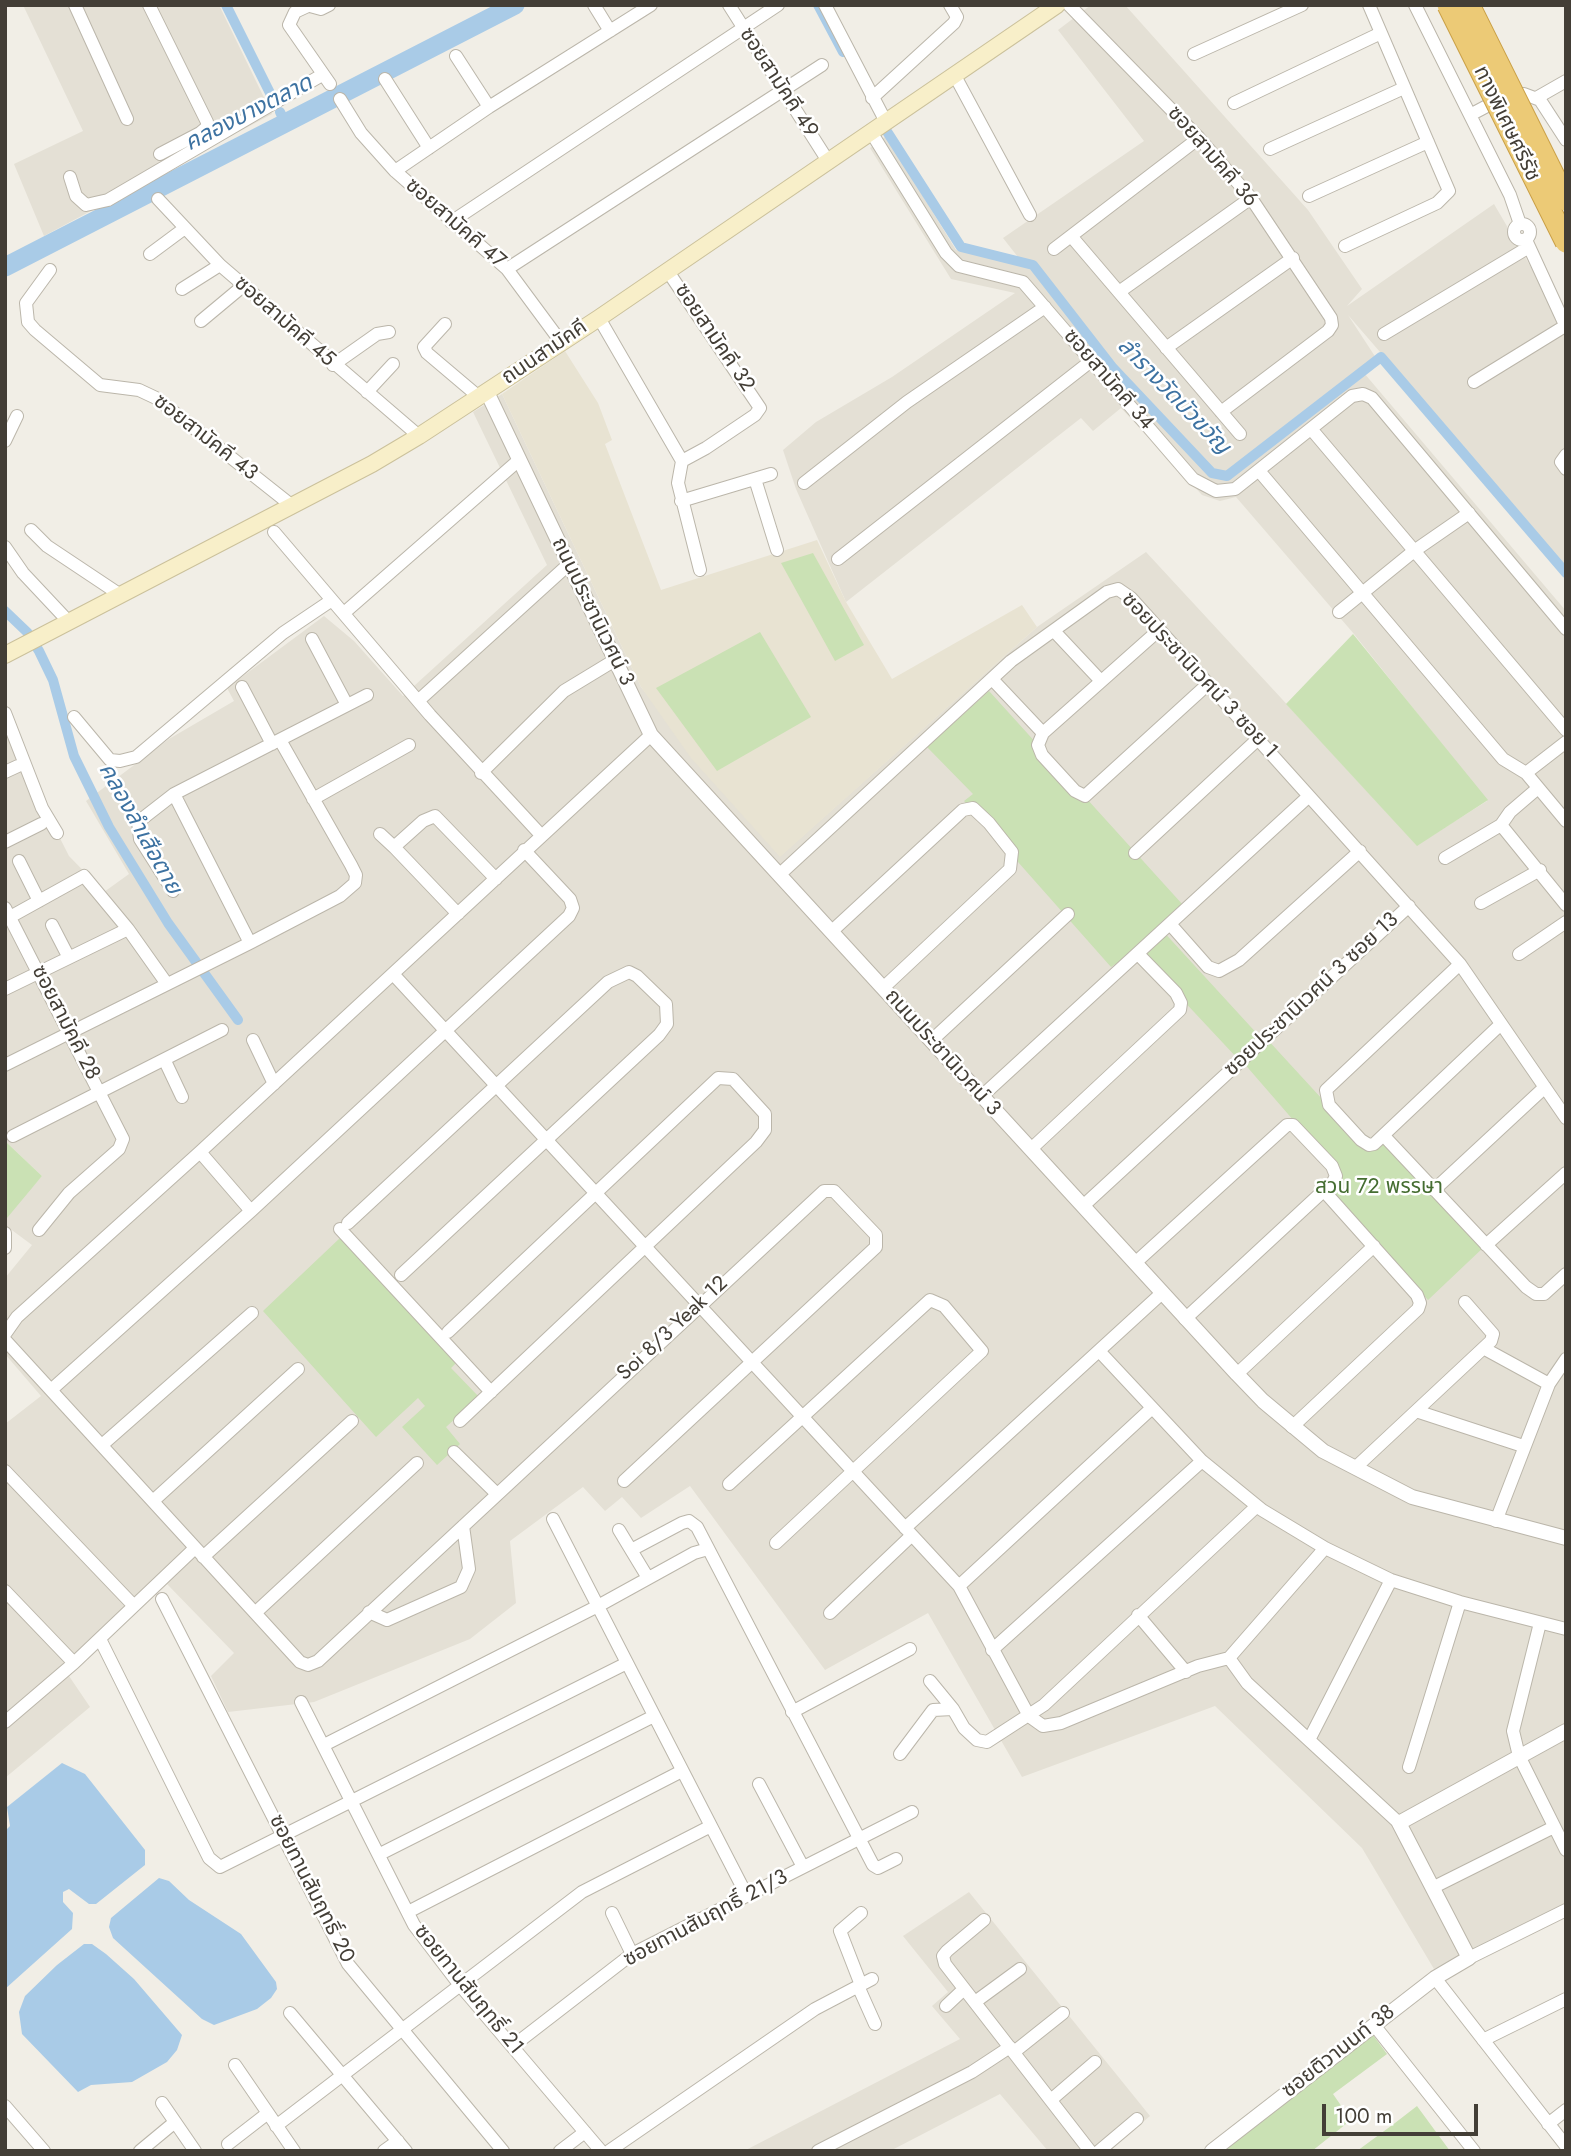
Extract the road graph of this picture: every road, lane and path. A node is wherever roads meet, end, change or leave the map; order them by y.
1 (75, 5) edge
2 (149, 5) edge
3 (330, 5) edge
4 (594, 5) edge
5 (651, 5) edge
6 (729, 5) edge
7 (779, 5) edge
8 (825, 5) edge
9 (950, 5) edge
10 (1058, 5) edge
11 (1069, 5) edge
12 (1302, 5) edge
13 (1369, 5) edge
14 (1415, 5) edge
15 (1448, 5) edge
16 (1469, 5) edge
17 (310, 6) edge
18 (744, 29) junction
19 (610, 30) junction
20 (1381, 33) junction
21 (1194, 54) dead end
22 (456, 56) dead end
23 (822, 65) dead end
24 (954, 74) junction
25 (385, 79) dead end
26 (1566, 81) edge
27 (1404, 88) junction
28 (782, 91) junction
29 (1538, 97) dead end
30 (872, 98) junction
31 (1234, 103) dead end
32 (342, 105) dead end
33 (489, 107) junction
34 (1470, 115) junction
35 (127, 119) dead end
36 (886, 122) junction
37 (871, 132) junction
38 (1199, 138) junction
39 (1566, 140) edge
40 (1428, 142) junction
41 (429, 148) junction
42 (1269, 149) dead end
43 (160, 154) dead end
44 (828, 161) junction
45 (395, 171) junction
46 (70, 177) dead end
47 (1309, 196) dead end
48 (1251, 198) junction
49 (158, 199) dead end
50 (1566, 200) edge
51 (1030, 215) dead end
52 (451, 222) junction
53 (186, 228) junction
54 (1071, 236) junction
55 (1566, 242) edge
56 (1527, 243) junction
57 (1345, 246) dead end
58 (1054, 249) dead end
59 (150, 254) dead end
60 (1293, 258) junction
61 (220, 265) junction
62 (507, 269) junction
63 (667, 270) junction
64 (50, 271) dead end
65 (243, 286) junction
66 (181, 289) dead end
67 (1119, 292) junction
68 (1045, 306) junction
69 (599, 318) junction
70 (201, 321) dead end
71 (445, 324) dead end
72 (1566, 327) edge
73 (389, 332) dead end
74 (1384, 334) dead end
75 (561, 342) junction
76 (1166, 348) junction
77 (1091, 361) junction
78 (393, 364) dead end
79 (333, 365) junction
80 (1474, 382) dead end
81 (367, 392) junction
82 (483, 395) junction
83 (1221, 412) junction
84 (17, 416) dead end
85 (1312, 430) junction
86 (1240, 435) dead end
87 (419, 436) junction
88 (5, 441) edge
89 (1566, 455) edge
90 (519, 460) junction
91 (682, 461) junction
92 (1566, 469) edge
93 (1260, 472) junction
94 (771, 474) dead end
95 (755, 479) junction
96 (804, 483) dead end
97 (681, 501) junction
98 (291, 505) junction
99 (1469, 513) junction
100 (31, 530) dead end
101 (274, 532) dead end
102 (5, 547) edge
103 (777, 550) dead end
104 (1414, 551) junction
105 (838, 559) dead end
106 (569, 564) junction
107 (700, 570) dead end
108 (1361, 592) junction
109 (119, 594) junction
110 (332, 600) junction
111 (1339, 612) dead end
112 (344, 613) junction
113 (69, 622) junction
114 (1566, 629) edge
115 (1159, 630) junction
116 (1054, 631) junction
117 (312, 639) dead end
118 (5, 655) edge
119 (615, 660) junction
120 (992, 679) junction
121 (1100, 680) junction
122 (1208, 684) junction
123 (242, 687) dead end
124 (367, 695) dead end
125 (418, 701) junction
126 (347, 705) junction
127 (5, 713) edge
128 (74, 717) dead end
129 (1566, 730) edge
130 (1043, 733) junction
131 (651, 735) junction
132 (1258, 739) junction
133 (276, 742) junction
134 (1566, 742) edge
135 (409, 745) dead end
136 (18, 766) dead end
137 (5, 772) edge
138 (481, 773) junction
139 (1526, 773) junction
140 (1538, 788) junction
141 (174, 794) junction
142 (1309, 796) junction
143 (313, 799) junction
144 (1566, 821) edge
145 (41, 824) dead end
146 (1501, 825) junction
147 (57, 833) dead end
148 (380, 834) dead end
149 (540, 834) junction
150 (7, 838) edge
151 (394, 848) junction
152 (524, 850) junction
153 (1360, 852) junction
154 (1135, 853) dead end
155 (1445, 858) dead end
156 (19, 861) dead end
157 (1540, 870) junction
158 (779, 875) junction
159 (496, 879) junction
160 (173, 891) dead end
161 (38, 901) junction
162 (1481, 903) dead end
163 (1566, 905) edge
164 (1409, 906) junction
165 (8, 912) edge
166 (458, 914) junction
167 (1068, 914) dead end
168 (1566, 922) edge
169 (1170, 924) junction
170 (52, 925) dead end
171 (128, 929) junction
172 (831, 932) junction
173 (250, 943) junction
174 (1138, 954) junction
175 (1519, 954) dead end
176 (68, 956) junction
177 (1460, 964) junction
178 (38, 972) junction
179 (393, 974) junction
180 (167, 984) junction
181 (883, 988) junction
182 (5, 989) edge
183 (1501, 1024) junction
184 (222, 1030) dead end
185 (445, 1030) junction
186 (70, 1032) junction
187 (253, 1040) dead end
188 (931, 1041) junction
189 (165, 1061) junction
190 (5, 1065) edge
191 (274, 1084) junction
192 (496, 1085) junction
193 (1545, 1087) junction
194 (101, 1093) junction
195 (982, 1096) junction
196 (181, 1097) dead end
197 (1566, 1118) edge
198 (13, 1136) dead end
199 (1384, 1136) junction
200 (545, 1140) junction
201 (1031, 1149) junction
202 (200, 1152) junction
203 (1566, 1173) edge
204 (1434, 1190) junction
205 (1324, 1191) junction
206 (593, 1193) junction
207 (1083, 1206) junction
208 (251, 1211) junction
209 (39, 1230) dead end
210 (5, 1233) edge
211 (1486, 1245) junction
212 (1374, 1247) junction
213 (5, 1248) edge
214 (644, 1248) junction
215 (1135, 1263) junction
216 (1566, 1274) edge
217 (401, 1275) dead end
218 (1163, 1293) junction
219 (1465, 1302) dead end
220 (697, 1306) junction
221 (251, 1313) dead end
222 (1185, 1319) junction
223 (448, 1332) dead end
224 (5, 1334) edge
225 (5, 1340) edge
226 (1485, 1349) junction
227 (1100, 1352) junction
228 (1566, 1359) edge
229 (751, 1363) junction
230 (298, 1369) dead end
231 (1237, 1374) junction
232 (1549, 1384) junction
233 (51, 1390) junction
234 (491, 1392) junction
235 (1152, 1408) junction
236 (1416, 1411) junction
237 (804, 1419) junction
238 (352, 1421) dead end
239 (460, 1421) dead end
240 (1292, 1427) junction
241 (102, 1445) junction
242 (1522, 1446) junction
243 (454, 1452) dead end
244 (1202, 1461) junction
245 (417, 1463) dead end
246 (1355, 1468) junction
247 (5, 1471) edge
248 (853, 1472) junction
249 (624, 1481) dead end
250 (729, 1484) dead end
251 (497, 1494) junction
252 (153, 1501) junction
253 (1257, 1506) junction
254 (553, 1519) dead end
255 (1496, 1521) junction
256 (463, 1526) junction
257 (619, 1531) dead end
258 (908, 1532) junction
259 (1566, 1538) edge
260 (776, 1543) dead end
261 (1325, 1548) junction
262 (632, 1549) junction
263 (708, 1549) junction
264 (199, 1553) junction
265 (648, 1578) junction
266 (1391, 1580) junction
267 (959, 1586) junction
268 (5, 1591) edge
269 (162, 1599) dead end
270 (1460, 1602) junction
271 (134, 1606) junction
272 (598, 1606) junction
273 (369, 1612) junction
274 (830, 1612) dead end
275 (255, 1613) junction
276 (1138, 1615) junction
277 (1541, 1623) junction
278 (1566, 1629) edge
279 (100, 1639) junction
280 (910, 1649) dead end
281 (992, 1650) junction
282 (1229, 1658) junction
283 (74, 1663) junction
284 (627, 1663) junction
285 (1186, 1672) junction
286 (930, 1681) dead end
287 (301, 1702) dead end
288 (953, 1709) junction
289 (792, 1713) junction
290 (654, 1716) junction
291 (1029, 1716) junction
292 (7, 1718) edge
293 (1566, 1731) edge
294 (1309, 1740) junction
295 (324, 1745) junction
296 (900, 1754) dead end
297 (1519, 1756) junction
298 (1409, 1768) dead end
299 (682, 1771) junction
300 (759, 1784) dead end
301 (352, 1800) junction
302 (912, 1812) dead end
303 (1399, 1823) junction
304 (711, 1826) junction
305 (1554, 1828) junction
306 (283, 1835) junction
307 (859, 1838) junction
308 (1566, 1850) edge
309 (380, 1854) junction
310 (896, 1859) dead end
311 (803, 1867) junction
312 (1434, 1886) junction
313 (747, 1896) junction
314 (1566, 1910) edge
315 (408, 1912) junction
316 (612, 1913) dead end
317 (861, 1913) dead end
318 (984, 1920) dead end
319 (632, 1954) junction
320 (1469, 1958) junction
321 (1020, 1969) dead end
322 (1435, 1978) junction
323 (864, 1983) junction
324 (459, 1984) junction
325 (964, 1989) junction
326 (1566, 1999) edge
327 (975, 2002) junction
328 (946, 2006) dead end
329 (290, 2012) dead end
330 (1063, 2013) dead end
331 (875, 2024) dead end
332 (1374, 2025) junction
333 (400, 2029) junction
334 (1483, 2040) junction
335 (513, 2046) junction
336 (1012, 2049) junction
337 (1095, 2062) dead end
338 (235, 2065) dead end
339 (342, 2074) junction
340 (1052, 2099) junction
341 (162, 2103) dead end
342 (5, 2106) edge
343 (1566, 2110) edge
344 (268, 2113) junction
345 (1138, 2119) dead end
346 (175, 2122) junction
347 (1548, 2124) junction
348 (276, 2126) junction
349 (585, 2132) junction
350 (228, 2144) dead end
351 (402, 2146) edge
352 (1566, 2146) edge
353 (44, 2151) edge
354 (140, 2151) edge
355 (195, 2151) edge
356 (294, 2151) edge
357 (384, 2151) edge
358 (503, 2151) edge
359 (560, 2151) edge
360 (601, 2151) edge
361 (609, 2151) edge
362 (818, 2151) edge
363 (1090, 2151) edge
364 (1099, 2151) edge
365 (1212, 2151) edge
366 (1474, 2151) edge

1 - 35 street
2 - 43 street
3 - 17 street
4 - 19 street
5 - 19 street
6 - 18 street, ซอยสามัคคี 49
7 - 18 street
8 - 30 street
9 - 30 street
10 - 24 main road, ถนนสามัคคี
11 - 38 street, ซอยสามัคคี 36
12 - 21 street
13 - 20 street
14 - 34 street
15 - 55 highway, ทางพิเศษศรีรัช, bridge
16 - 50 highway, ทางพิเศษศรีรัช, bridge
17 - 46 street
18 - 28 street, ซอยสามัคคี 49
18 - 52 street
19 - 33 street
20 - 27 street
20 - 31 street
22 - 33 street
23 - 28 street
24 - 36 main road, ถนนสามัคคี
24 - 51 street
25 - 41 street
26 - 29 street
27 - 40 street
27 - 42 street
28 - 44 street, ซอยสามัคคี 49
28 - 62 street
30 - 36 street
32 - 45 street, ซอยสามัคคี 47
33 - 41 street
34 - 39 street
34 - 56 street
36 - 37 main road, ถนนสามัคคี
37 - 44 main road, ถนนสามัคคี
37 - 68 street, ซอยสามัคคี 34
38 - 48 street, ซอยสามัคคี 36
38 - 54 street
40 - 47 street
40 - 57 street
41 - 45 street
44 - 63 main road, ถนนสามัคคี
45 - 52 street, ซอยสามัคคี 47
48 - 60 street, ซอยสามัคคี 36
48 - 67 street
49 - 53 street, ซอยสามัคคี 45
52 - 62 street, ซอยสามัคคี 47
53 - 59 street
53 - 61 street, ซอยสามัคคี 45
54 - 58 street
54 - 67 street
56 - 72 street
56 - 74 street
60 - 76 street
60 - 83 street, ซอยสามัคคี 36
61 - 65 street, ซอยสามัคคี 45
61 - 66 street
62 - 75 street, ซอยสามัคคี 47
63 - 69 main road, ถนนสามัคคี
63 - 91 street, ซอยสามัคคี 32
64 - 98 street, ซอยสามัคคี 43
65 - 70 street
65 - 79 street, ซอยสามัคคี 45
67 - 76 street
68 - 77 street, ซอยสามัคคี 34
68 - 96 street
69 - 75 main road, ถนนสามัคคี
69 - 91 street
71 - 82 street
72 - 80 street
73 - 79 street
75 - 82 main road, ถนนสามัคคี
76 - 83 street
77 - 93 street, ซอยสามัคคี 34
77 - 105 street
78 - 81 street
79 - 81 street, ซอยสามัคคี 45
81 - 87 street, ซอยสามัคคี 45
82 - 87 main road, ถนนสามัคคี
82 - 90 street, ถนนประชานิเวศน์ 3
83 - 86 street
84 - 88 street
85 - 93 street, ซอยสามัคคี 34
85 - 99 street, ซอยสามัคคี 34
85 - 104 street
87 - 98 main road, ถนนสามัคคี
89 - 92 street
90 - 106 street, ถนนประชานิเวศน์ 3
90 - 112 street
91 - 97 street
93 - 108 street
94 - 95 street
95 - 97 street
95 - 103 street
97 - 107 street
98 - 109 main road, ถนนสามัคคี
99 - 104 street
99 - 114 street
100 - 109 street
101 - 110 street
102 - 113 street
104 - 108 street
104 - 129 street
106 - 119 street, ถนนประชานิเวศน์ 3
106 - 125 street
108 - 111 street
108 - 139 street
109 - 113 main road, ถนนสามัคคี
110 - 112 street
110 - 128 street
112 - 125 street
113 - 118 main road, ถนนสามัคคี
115 - 116 street, ซอยประชานิเวศน์ 3 ซอย 1
115 - 121 street
115 - 122 street, ซอยประชานิเวศน์ 3 ซอย 1
116 - 120 street, ซอยประชานิเวศน์ 3 ซอย 1
116 - 121 street
117 - 126 street
119 - 131 street, ถนนประชานิเวศน์ 3
119 - 138 street
120 - 130 street
120 - 158 street, ซอยประชานิเวศน์ 3 ซอย 1
121 - 130 street
122 - 130 street
122 - 132 street, ซอยประชานิเวศน์ 3 ซอย 1
123 - 133 street
124 - 126 street
125 - 138 street
126 - 133 street
127 - 147 street
131 - 149 street
131 - 158 street, ถนนประชานิเวศน์ 3
132 - 142 street, ซอยประชานิเวศน์ 3 ซอย 1
132 - 154 street
133 - 141 street
133 - 143 street
134 - 139 street
135 - 143 street
136 - 137 street
138 - 149 street
139 - 140 street
140 - 144 street
140 - 146 street
141 - 160 street
141 - 173 street
142 - 153 street, ซอยประชานิเวศน์ 3 ซอย 1
142 - 169 street
143 - 173 street
145 - 150 street
146 - 155 street
146 - 157 street
148 - 151 street
149 - 152 street
151 - 159 street
151 - 166 street
152 - 159 street
152 - 185 street
153 - 164 street, ซอยประชานิเวศน์ 3 ซอย 1
153 - 169 street
156 - 161 street
157 - 162 street
157 - 163 street
158 - 172 street, ถนนประชานิเวศน์ 3
159 - 166 street
161 - 165 street
161 - 171 street
164 - 177 street, ซอยประชานิเวศน์ 3 ซอย 13
164 - 207 street, ซอยประชานิเวศน์ 3 ซอย 13
165 - 178 street, ซอยสามัคคี 28
166 - 179 street
167 - 188 street
168 - 175 street
169 - 174 street
170 - 176 street
171 - 176 street
171 - 180 street
172 - 181 street, ถนนประชานิเวศน์ 3
172 - 181 street
173 - 180 street
174 - 195 street
174 - 201 street
176 - 178 street
177 - 183 street, ซอยประชานิเวศน์ 3 ซอย 13
177 - 199 street
178 - 182 street
178 - 186 street, ซอยสามัคคี 28
179 - 185 street
179 - 191 street
180 - 186 street
181 - 188 street, ถนนประชานิเวศน์ 3
183 - 193 street, ซอยประชานิเวศน์ 3 ซอย 13
183 - 199 street
184 - 189 street
185 - 192 street
185 - 208 street
186 - 190 street
186 - 194 street, ซอยสามัคคี 28
187 - 191 street
188 - 195 street, ถนนประชานิเวศน์ 3
189 - 194 street
189 - 196 street
191 - 202 street
192 - 200 street
192 - 200 street
192 - 234 street
193 - 197 street, ซอยประชานิเวศน์ 3 ซอย 13
193 - 204 street
194 - 198 street
194 - 209 street, ซอยสามัคคี 28
195 - 201 street, ถนนประชานิเวศน์ 3
199 - 204 street
200 - 206 street
200 - 217 street
201 - 207 street, ถนนประชานิเวศน์ 3
202 - 208 street
202 - 224 street
203 - 211 street
204 - 211 street
205 - 212 street
205 - 215 street
205 - 222 street
206 - 214 street
206 - 214 street
206 - 223 street
207 - 215 street, ถนนประชานิเวศน์ 3
208 - 233 street
210 - 213 street
211 - 216 street
212 - 231 street
212 - 240 street
214 - 220 street
214 - 234 street
215 - 218 street, ถนนประชานิเวศน์ 3
218 - 222 street, ถนนประชานิเวศน์ 3
218 - 227 street
219 - 226 street
220 - 229 street
220 - 229 street, Soi 8/3 Yeak 12
220 - 251 street, Soi 8/3 Yeak 12
221 - 241 street
222 - 231 street, ถนนประชานิเวศน์ 3
225 - 233 street
226 - 232 street
226 - 236 street
227 - 235 street
227 - 258 street
228 - 232 street
229 - 237 street
229 - 249 street
230 - 252 street
231 - 240 street, ถนนประชานิเวศน์ 3
232 - 242 street
233 - 241 street
234 - 239 street
235 - 244 street
235 - 267 street
236 - 242 street
236 - 246 street
237 - 248 street
237 - 248 street
237 - 250 street
238 - 264 street
240 - 246 street, ถนนประชานิเวศน์ 3
241 - 252 street
242 - 255 street
243 - 251 street
244 - 253 street
244 - 281 street
245 - 275 street
246 - 255 street, ถนนประชานิเวศน์ 3
247 - 271 street
248 - 258 street
248 - 260 street
251 - 256 street, Soi 8/3 Yeak 12
252 - 264 street
253 - 261 street
253 - 276 street
254 - 272 street
255 - 259 street, ถนนประชานิเวศน์ 3
256 - 273 street, Soi 8/3 Yeak 12
256 - 273 street
257 - 262 street
258 - 267 street
258 - 274 street
261 - 266 street
261 - 282 street
262 - 263 street
262 - 265 street
263 - 265 street
263 - 289 street
264 - 271 street
264 - 275 street
265 - 272 street
266 - 270 street
266 - 294 street
267 - 281 street
268 - 283 street
269 - 306 street, ซอยทานสัมฤทธิ์ 20
270 - 277 street
270 - 298 street
271 - 279 street
272 - 284 street
272 - 295 street
273 - 275 street, Soi 8/3 Yeak 12
276 - 285 street
276 - 291 street
277 - 278 street
277 - 297 street
279 - 283 street
279 - 306 street
280 - 289 street
281 - 291 street
282 - 285 street
282 - 294 street
283 - 292 street
284 - 290 street
284 - 301 street
285 - 291 street
286 - 288 street
287 - 295 street, ซอยทานสัมฤทธิ์ 21
288 - 291 street
288 - 296 street
289 - 307 street
290 - 299 street
290 - 309 street
293 - 297 street
294 - 303 street
295 - 301 street, ซอยทานสัมฤทธิ์ 21
297 - 303 street
297 - 305 street
299 - 304 street
299 - 315 street
300 - 311 street
301 - 306 street
301 - 309 street, ซอยทานสัมฤทธิ์ 21
302 - 307 street, ซอยทานสัมฤทธิ์ 21/3
303 - 312 street
304 - 313 street
304 - 324 street
305 - 308 street
305 - 312 street
306 - 333 street, ซอยทานสัมฤทธิ์ 20
307 - 310 street
307 - 311 street, ซอยทานสัมฤทธิ์ 21/3
309 - 315 street, ซอยทานสัมฤทธิ์ 21
311 - 313 street, ซอยทานสัมฤทธิ์ 21/3
312 - 320 street
313 - 319 street, ซอยทานสัมฤทธิ์ 21/3
314 - 320 street
315 - 324 street, ซอยทานสัมฤทธิ์ 21
316 - 319 street
317 - 323 street
318 - 325 street
319 - 335 street, ซอยทานสัมฤทธิ์ 21/3
320 - 322 street, ซอยติวานนท์ 38
321 - 327 street
322 - 332 street, ซอยติวานนท์ 38
322 - 334 street
323 - 331 street
323 - 361 street
324 - 333 street
324 - 335 street, ซอยทานสัมฤทธิ์ 21
325 - 327 street
325 - 328 street
326 - 334 street
327 - 336 street
329 - 339 street
330 - 336 street
332 - 365 street, ซอยติวานนท์ 38
332 - 366 street
333 - 339 street
333 - 358 street, ซอยทานสัมฤทธิ์ 20
334 - 347 street
335 - 349 street, ซอยทานสัมฤทธิ์ 21
336 - 340 street
336 - 362 street
337 - 340 street
338 - 344 street
339 - 348 street
339 - 351 street
340 - 363 street
341 - 346 street
342 - 353 street
343 - 347 street
344 - 348 street
344 - 350 street
345 - 364 street
346 - 354 street
346 - 355 street
347 - 352 street
348 - 356 street
349 - 359 street
349 - 360 street, ซอยทานสัมฤทธิ์ 21
351 - 357 street

